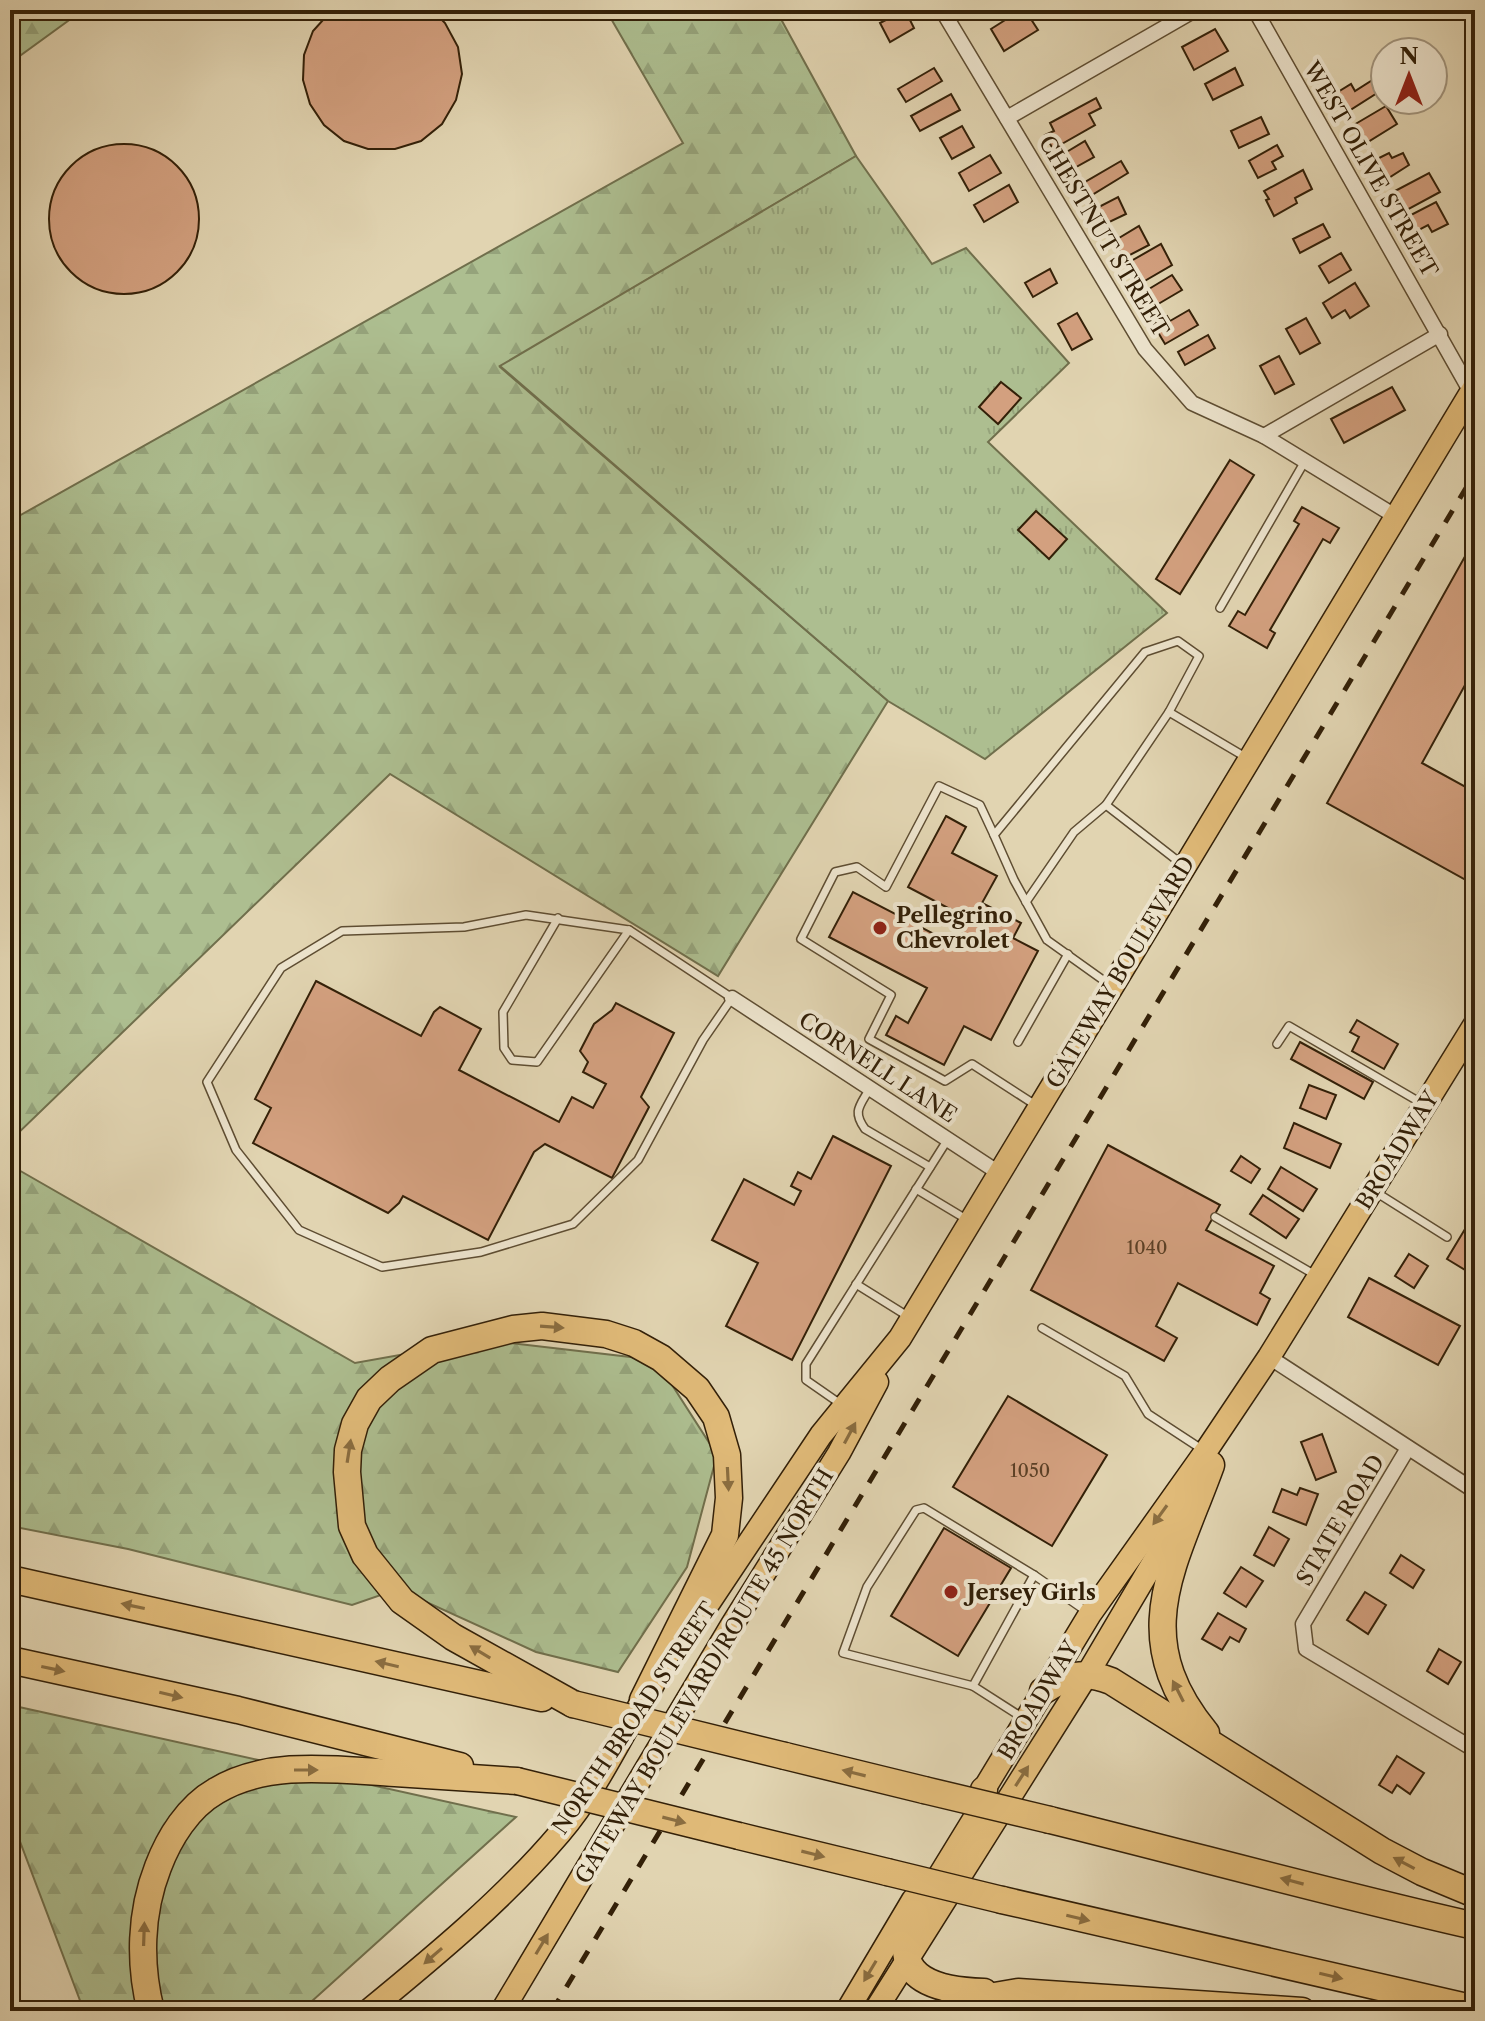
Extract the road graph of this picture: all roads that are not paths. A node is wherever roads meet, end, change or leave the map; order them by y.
1 (942, 10) edge
2 (1195, 10) edge
3 (1255, 10) edge
4 (1007, 118) junction
5 (1440, 334) junction
6 (1473, 389) edge
7 (1264, 436) junction
8 (1305, 461) junction
9 (1395, 516) junction
10 (1220, 608) dead end
11 (1169, 712) junction
12 (1249, 759) junction
13 (1106, 805) junction
14 (994, 835) junction
15 (1185, 866) junction
16 (1026, 902) junction
17 (558, 918) junction
18 (629, 930) junction
19 (1068, 954) junction
20 (1112, 986) junction
21 (732, 998) junction
22 (1475, 1024) edge
23 (1018, 1042) dead end
24 (1277, 1044) dead end
25 (870, 1088) junction
26 (1425, 1106) junction
27 (1039, 1107) junction
28 (948, 1139) junction
29 (930, 1167) junction
30 (999, 1173) junction
31 (916, 1189) junction
32 (1372, 1190) junction
33 (1215, 1217) dead end
34 (970, 1222) junction
35 (1447, 1237) dead end
36 (1318, 1277) junction
37 (856, 1284) junction
38 (906, 1328) junction
39 (1042, 1328) dead end
40 (1269, 1357) junction
41 (844, 1406) junction
42 (1408, 1448) junction
43 (1211, 1458) junction
44 (1475, 1491) edge
45 (747, 1546) joint
46 (1034, 1575) junction
47 (10, 1579) edge
48 (1090, 1614) junction
49 (10, 1660) edge
50 (1088, 1673) junction
51 (973, 1686) junction
52 (1043, 1691) junction
53 (643, 1700) junction
54 (573, 1704) junction
55 (1025, 1719) junction
56 (1475, 1750) edge
57 (1224, 1754) junction
58 (517, 1781) junction
59 (984, 1790) junction
60 (1475, 1894) edge
61 (1475, 1926) edge
62 (906, 1961) junction
63 (1018, 1992) junction
64 (1475, 2009) edge
65 (151, 2011) edge
66 (368, 2011) edge
67 (502, 2011) edge
68 (847, 2011) edge
69 (875, 2011) edge
70 (947, 2011) edge
71 (1302, 2011) edge

1 - 4 street, CHESTNUT STREET
2 - 4 street
3 - 5 street, WEST OLIVE STREET
4 - 7 street, CHESTNUT STREET
5 - 6 street, WEST OLIVE STREET
5 - 7 street
6 - 9 main road, GATEWAY BOULEVARD
7 - 8 street, CHESTNUT STREET
8 - 9 street, CHESTNUT STREET
8 - 10 lane
9 - 12 main road, GATEWAY BOULEVARD
11 - 12 lane
11 - 13 lane
11 - 14 lane
12 - 15 main road, GATEWAY BOULEVARD
13 - 15 lane
13 - 16 lane
14 - 16 lane
14 - 27 lane
15 - 20 main road, GATEWAY BOULEVARD
16 - 19 lane
17 - 18 lane
17 - 18 lane
17 - 21 lane
18 - 21 lane
19 - 20 lane
19 - 23 lane
20 - 27 main road, GATEWAY BOULEVARD
21 - 25 street, CORNELL LANE
22 - 26 main road, BROADWAY
24 - 26 lane
25 - 28 street, CORNELL LANE
25 - 29 lane
26 - 32 main road, BROADWAY
27 - 30 main road, GATEWAY BOULEVARD
28 - 29 lane
28 - 30 street, CORNELL LANE
29 - 31 lane
30 - 34 main road, GATEWAY BOULEVARD
31 - 34 lane
31 - 37 lane
32 - 35 lane
32 - 36 main road, BROADWAY
33 - 36 lane
34 - 38 main road, GATEWAY BOULEVARD
36 - 40 main road, BROADWAY
37 - 38 lane
37 - 41 lane
38 - 41 main road, GATEWAY BOULEVARD
67 -> 38 main road, GATEWAY BOULEVARD/ROUTE 45 NORTH
39 - 43 lane
40 - 42 street
40 - 43 main road, BROADWAY
41 - 45 main road, GATEWAY BOULEVARD
42 - 44 street
42 - 56 street, STATE ROAD
43 -> 48 main road, BROADWAY
43 - 50 main road, BROADWAY
57 -> 43 highway
45 - 53 main road, NORTH BROAD STREET
46 - 48 lane
46 - 51 lane
46 - 51 lane
54 -> 47 highway
48 - 52 main road, BROADWAY
49 -> 58 highway
50 - 52 highway
50 - 57 highway
62 -> 50 main road, BROADWAY
51 - 55 lane
52 - 55 main road, BROADWAY
54 -> 53 highway
53 -> 66 main road, NORTH BROAD STREET
61 -> 54 highway, bridge
55 - 59 main road, BROADWAY
60 -> 57 highway
58 -> 64 highway, bridge
65 -> 58 highway
59 - 62 highway
59 -> 68 main road, BROADWAY
62 - 63 highway
62 - 69 main road, BROADWAY
63 - 70 highway
63 - 71 highway

